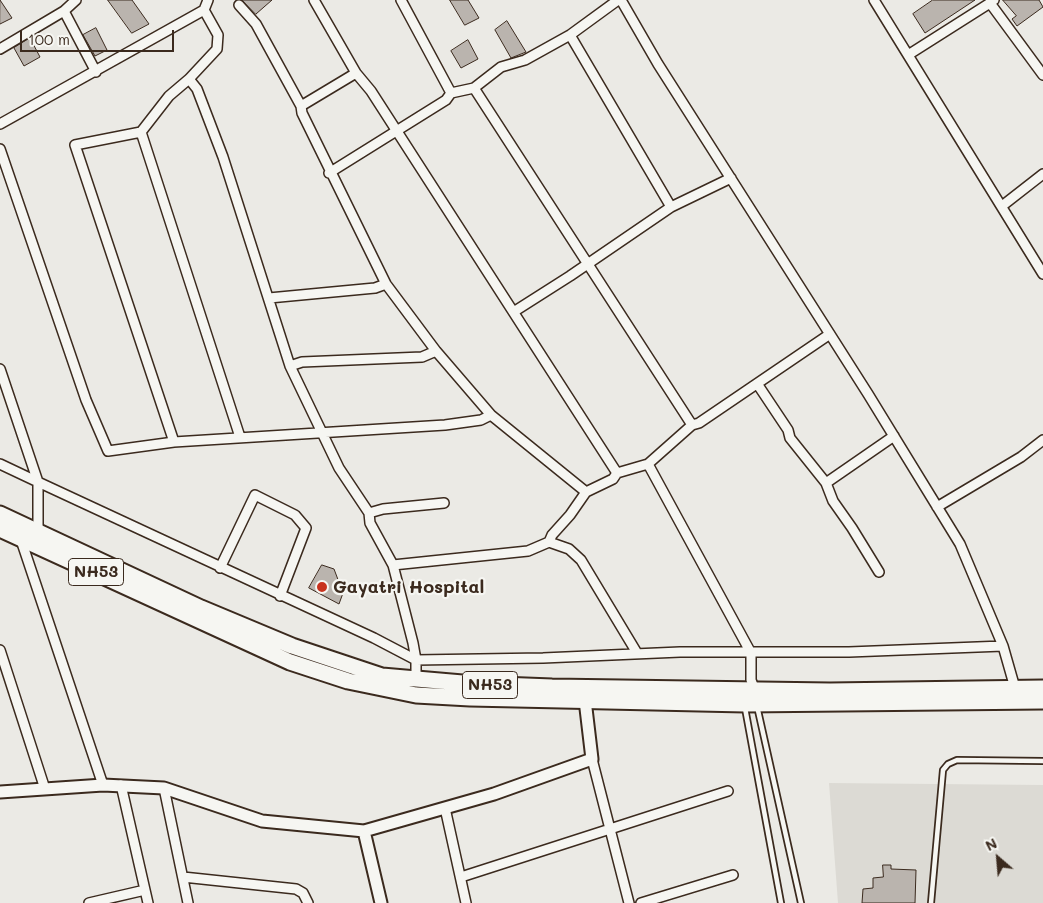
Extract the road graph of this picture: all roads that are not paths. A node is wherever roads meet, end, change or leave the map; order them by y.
1 (76, 0) edge
2 (208, 0) edge
3 (314, 0) edge
4 (401, 0) edge
5 (620, 0) edge
6 (874, 0) edge
7 (992, 2) edge
8 (239, 5) dead end
9 (204, 10) junction
10 (64, 11) junction
11 (570, 36) junction
12 (0, 49) edge
13 (908, 55) junction
14 (96, 72) junction
15 (1042, 72) edge
16 (356, 73) junction
17 (189, 79) junction
18 (474, 88) junction
19 (451, 93) junction
20 (301, 106) junction
21 (0, 124) edge
22 (141, 132) junction
23 (396, 133) junction
24 (0, 149) edge
25 (329, 173) junction
26 (1043, 174) edge
27 (731, 178) junction
28 (1002, 206) junction
29 (671, 207) junction
30 (587, 263) junction
31 (1043, 274) edge
32 (386, 284) junction
33 (268, 298) junction
34 (515, 311) junction
35 (830, 334) junction
36 (436, 350) junction
37 (290, 366) junction
38 (0, 369) edge
39 (758, 385) junction
40 (491, 415) junction
41 (692, 425) junction
42 (321, 433) junction
43 (894, 436) junction
44 (240, 437) junction
45 (1043, 440) edge
46 (174, 442) junction
47 (0, 464) edge
48 (648, 464) junction
49 (618, 472) junction
50 (38, 482) junction
51 (826, 483) junction
52 (586, 492) junction
53 (444, 503) dead end
54 (937, 507) junction
55 (368, 513) junction
56 (0, 514) edge
57 (0, 529) edge
58 (38, 532) junction
59 (20, 537) junction
60 (549, 542) junction
61 (393, 565) junction
62 (220, 568) junction
63 (879, 572) dead end
64 (280, 596) junction
65 (1003, 646) junction
66 (0, 650) edge
67 (636, 653) junction
68 (751, 653) junction
69 (416, 660) junction
70 (416, 680) junction
71 (1015, 688) junction
72 (1043, 688) edge
73 (750, 692) junction
74 (585, 700) junction
75 (1043, 701) edge
76 (592, 759) junction
77 (1043, 761) edge
78 (121, 784) junction
79 (103, 785) junction
80 (164, 788) junction
81 (45, 789) junction
82 (728, 791) dead end
83 (0, 792) edge
84 (445, 808) junction
85 (610, 830) junction
86 (364, 831) junction
87 (733, 876) dead end
88 (183, 877) junction
89 (461, 877) junction
90 (145, 890) junction
91 (89, 903) edge
92 (148, 903) edge
93 (188, 903) edge
94 (308, 903) edge
95 (381, 903) edge
96 (466, 903) edge
97 (629, 903) edge
98 (641, 903) edge
99 (781, 903) edge
100 (801, 903) edge
101 (931, 903) edge

1 - 10 street
2 - 9 street
3 - 16 street
4 - 19 street
5 - 11 street
5 - 27 street
6 - 13 street
7 - 13 street
7 - 15 street
8 - 20 street
9 - 14 street
9 - 17 street
10 - 12 street
10 - 14 street
11 - 18 street
11 - 29 street
13 - 28 street
14 - 21 street
16 - 20 street
16 - 23 street
17 - 22 street
17 - 33 street
18 - 19 street
18 - 30 street
19 - 23 street
20 - 25 street
22 - 44 street
22 - 46 street
23 - 25 street
23 - 34 street
24 - 46 street
25 - 32 street
26 - 28 street
27 - 29 street
27 - 35 street
28 - 31 street
29 - 30 street
30 - 34 street
30 - 41 street
32 - 33 street
32 - 36 street
33 - 37 street
34 - 49 street
35 - 39 street
35 - 43 street
36 - 37 street
36 - 40 street
37 - 42 street
38 - 50 street
39 - 41 street
39 - 51 street
40 - 42 street
40 - 52 street
41 - 48 street
42 - 44 street
42 - 55 street
43 - 51 street
43 - 54 street
44 - 46 street
45 - 54 street
47 - 50 street
48 - 49 street
48 - 68 street
49 - 52 street
50 - 58 street
50 - 62 street
51 - 63 street
52 - 60 street
53 - 55 street
54 - 65 street
55 - 61 street
56 - 58 highway, NH53
57 - 59 highway, NH53
58 - 70 highway, NH53
59 - 74 highway, NH53
59 - 79 street
60 - 61 street
60 - 67 street
61 - 69 street
62 - 64 street
62 - 64 street
64 - 69 street
65 - 68 street
65 - 71 street
66 - 81 street
67 - 68 street
67 - 69 street
68 - 73 street
69 - 70 street
70 - 73 highway, NH53
71 - 72 highway, NH53
71 - 73 highway, NH53
73 - 74 highway, NH53
73 - 75 highway, NH53
73 - 99 lane
73 - 100 lane
74 - 76 street
76 - 84 street
76 - 85 street
77 - 101 lane
78 - 79 street
78 - 80 street
78 - 90 street
79 - 81 street
80 - 86 street
80 - 88 street
81 - 83 street
82 - 85 street
84 - 86 street
84 - 89 street
85 - 89 street
85 - 97 street
86 - 95 street
87 - 98 street
88 - 93 street
88 - 94 street
89 - 96 street
90 - 91 street
90 - 92 street

